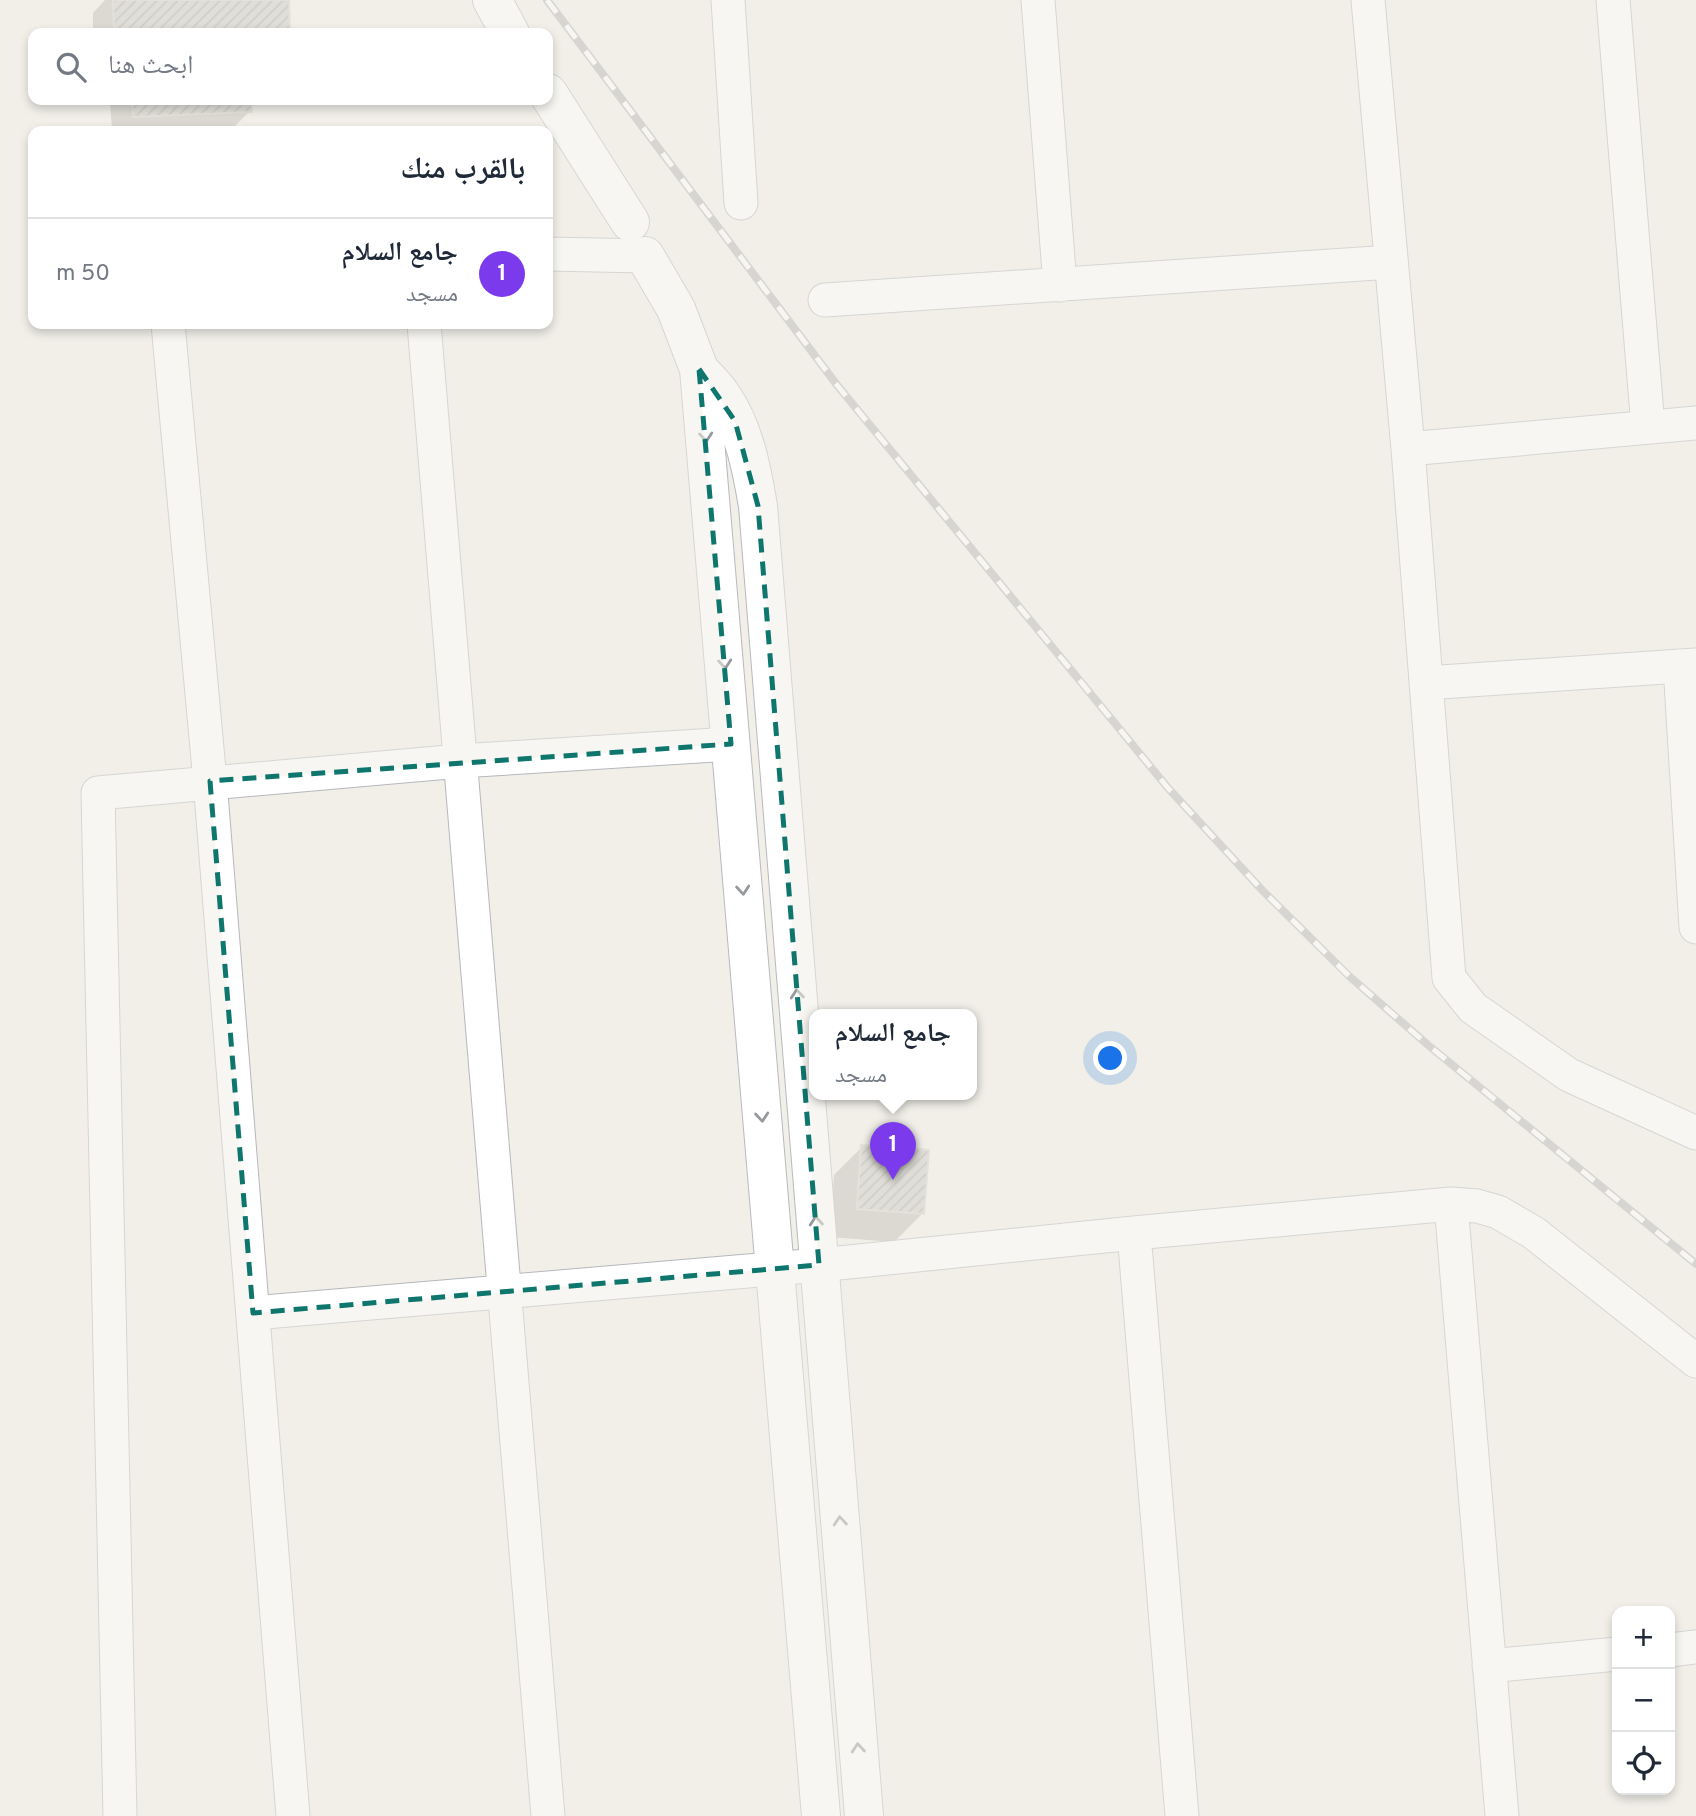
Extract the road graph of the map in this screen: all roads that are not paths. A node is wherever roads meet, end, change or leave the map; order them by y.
1 (492, 0) edge
2 (728, 0) edge
3 (1038, 0) edge
4 (1368, 0) edge
5 (1613, 0) edge
6 (507, 28) edge
7 (553, 101) edge
8 (741, 203) dead end
9 (630, 222) dead end
10 (553, 254) edge
11 (645, 256) joint
12 (1391, 262) junction
13 (1060, 285) junction
14 (825, 300) dead end
15 (168, 329) edge
16 (424, 329) edge
17 (699, 369) junction
18 (1696, 423) edge
19 (1648, 428) junction
20 (1408, 449) junction
21 (1688, 666) edge
22 (1426, 684) junction
23 (731, 744) junction
24 (460, 761) junction
25 (210, 781) junction
26 (1696, 927) edge
27 (1696, 1133) edge
28 (1451, 1204) junction
29 (1134, 1233) junction
30 (819, 1265) junction
31 (775, 1269) junction
32 (504, 1290) junction
33 (253, 1313) junction
34 (1696, 1361) edge
35 (1696, 1647) edge
36 (1675, 1649) edge
37 (1612, 1654) edge
38 (1489, 1666) junction
39 (120, 1816) edge
40 (293, 1816) edge
41 (548, 1816) edge
42 (821, 1816) edge
43 (864, 1816) edge
44 (1182, 1816) edge
45 (1502, 1816) edge

1 - 6 street
2 - 8 street
3 - 13 street
4 - 12 street
5 - 19 street
7 - 9 street
10 - 11 street
11 - 17 street
12 - 13 street
12 - 20 street
13 - 14 street
15 - 25 street
16 - 24 street
17 -> 23 street
30 -> 17 street
18 - 19 street
19 - 20 street
20 - 22 street
21 - 22 street
21 - 26 street
22 - 27 street
23 - 24 street
23 -> 31 street
24 - 25 street
24 - 32 street
25 - 33 street
25 - 39 street
28 - 29 street
28 - 34 street
28 - 38 street
29 - 30 street
29 - 44 street
30 - 31 street
43 -> 30 street
31 - 32 street
31 - 42 street
32 - 33 street
32 - 41 street
33 - 40 street
35 - 36 street
37 - 38 street
38 - 45 street

